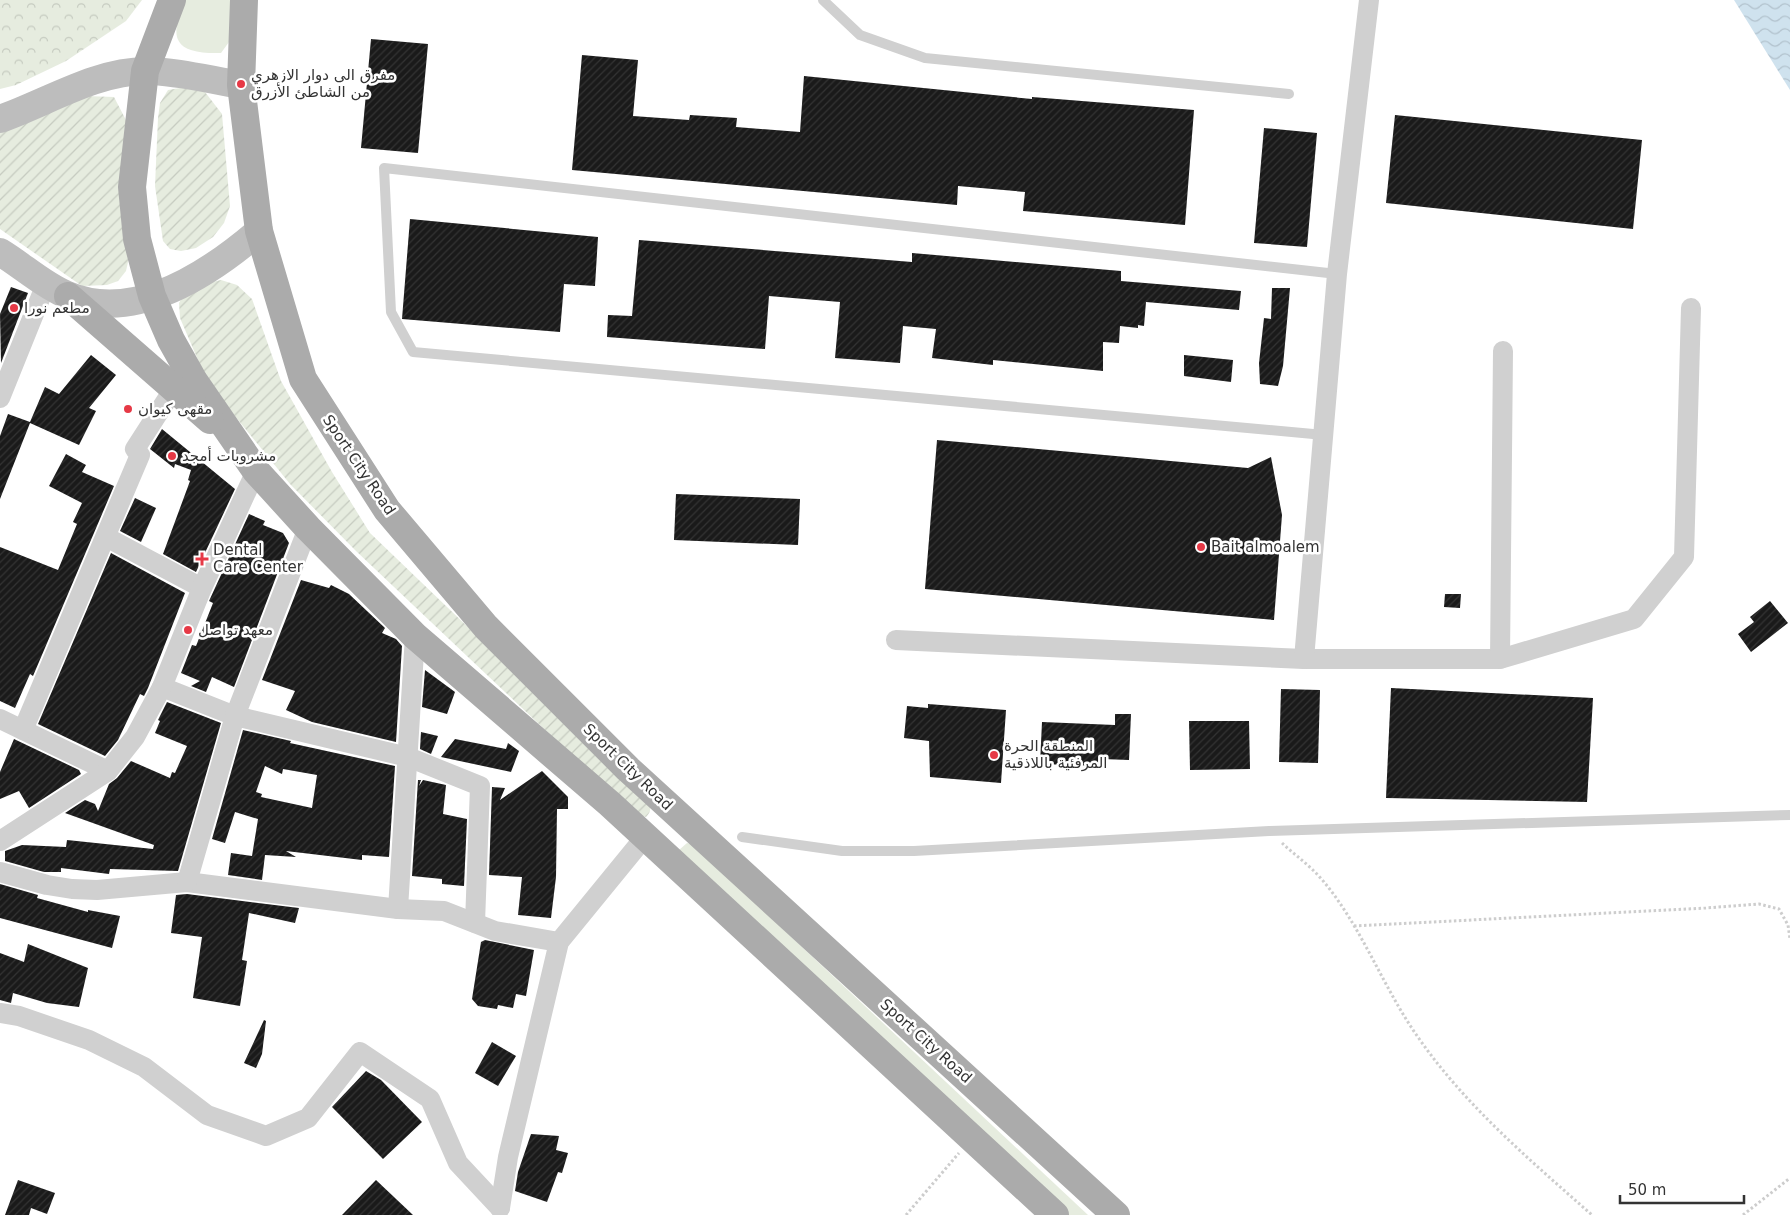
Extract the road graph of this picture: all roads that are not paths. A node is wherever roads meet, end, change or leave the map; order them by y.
1 (172, 0) edge
2 (244, 0) edge
3 (823, 0) edge
4 (1369, 0) edge
5 (145, 71) junction
6 (241, 85) junction
7 (1289, 94) dead end
8 (0, 118) edge
9 (259, 231) junction
10 (0, 252) edge
11 (1337, 274) junction
12 (57, 290) junction
13 (152, 296) junction
14 (1691, 308) dead end
15 (1503, 351) dead end
16 (173, 390) junction
17 (0, 398) edge
18 (1324, 435) junction
19 (235, 440) junction
20 (256, 471) junction
21 (308, 528) junction
22 (106, 537) junction
23 (202, 588) junction
24 (415, 636) junction
25 (896, 640) dead end
26 (1304, 659) junction
27 (1500, 659) junction
28 (162, 687) junction
29 (235, 716) junction
30 (0, 719) edge
31 (23, 730) junction
32 (408, 756) junction
33 (108, 770) junction
34 (1790, 815) edge
35 (644, 838) junction
36 (742, 838) dead end
37 (0, 841) edge
38 (0, 872) edge
39 (187, 882) junction
40 (398, 909) junction
41 (475, 923) junction
42 (559, 942) junction
43 (0, 1013) edge
44 (1055, 1215) edge
45 (1116, 1215) edge

1 - 5 main road
2 - 6 main road, Sport City Road
3 - 7 lane
4 - 11 street
5 - 6 main road
5 - 8 main road
5 - 13 main road
6 - 9 main road, Sport City Road
9 - 13 main road
9 - 45 main road, Sport City Road
10 - 12 main road
11 - 18 street
11 - 18 lane
12 - 13 main road
12 - 16 main road
12 - 17 street
13 - 19 main road
14 - 27 street
15 - 27 street
16 - 19 main road
16 - 22 street
18 - 26 street
19 - 20 main road
20 - 21 main road
20 - 23 street
21 - 24 main road
21 - 29 street
22 - 23 street
22 - 31 street
23 - 28 street
24 - 32 street
24 - 35 main road
25 - 26 street
26 - 27 street
28 - 29 street
28 - 33 street
29 - 32 street
29 - 39 street
30 - 31 street
31 - 33 street
32 - 40 street
32 - 41 street
33 - 37 street
34 - 36 lane
35 - 42 street
35 - 44 main road
38 - 39 street
39 - 40 street
40 - 41 street
41 - 42 street
42 - 43 street

